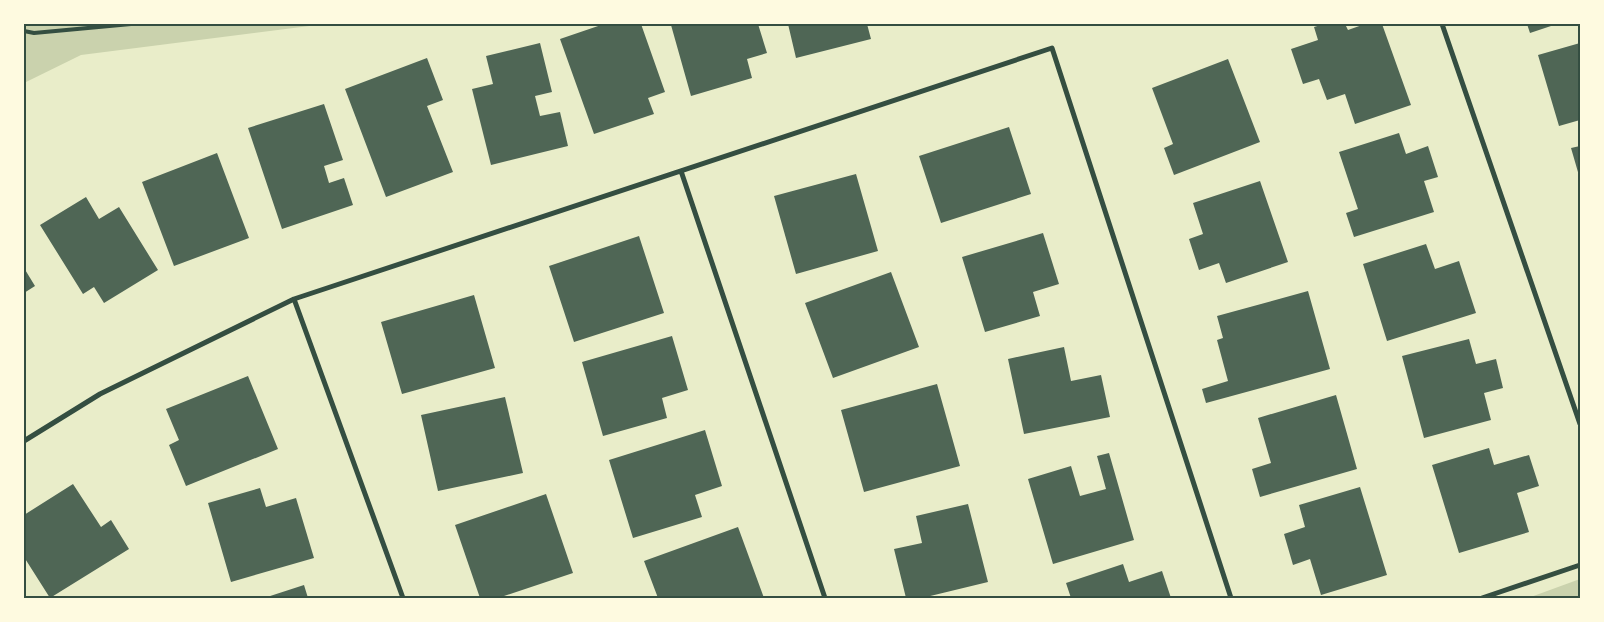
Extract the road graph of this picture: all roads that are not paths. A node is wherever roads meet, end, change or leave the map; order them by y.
1 (131, 24) edge
2 (1442, 24) edge
3 (24, 31) edge
4 (681, 171) junction
5 (294, 299) junction
6 (1580, 424) edge
7 (24, 442) edge
8 (1580, 565) edge
9 (403, 598) edge
10 (825, 598) edge
11 (1231, 598) edge
12 (1482, 598) edge

1 - 3 lane
2 - 6 street
4 - 5 street
4 - 10 street
4 - 11 street
5 - 7 street
5 - 9 street
8 - 12 street

